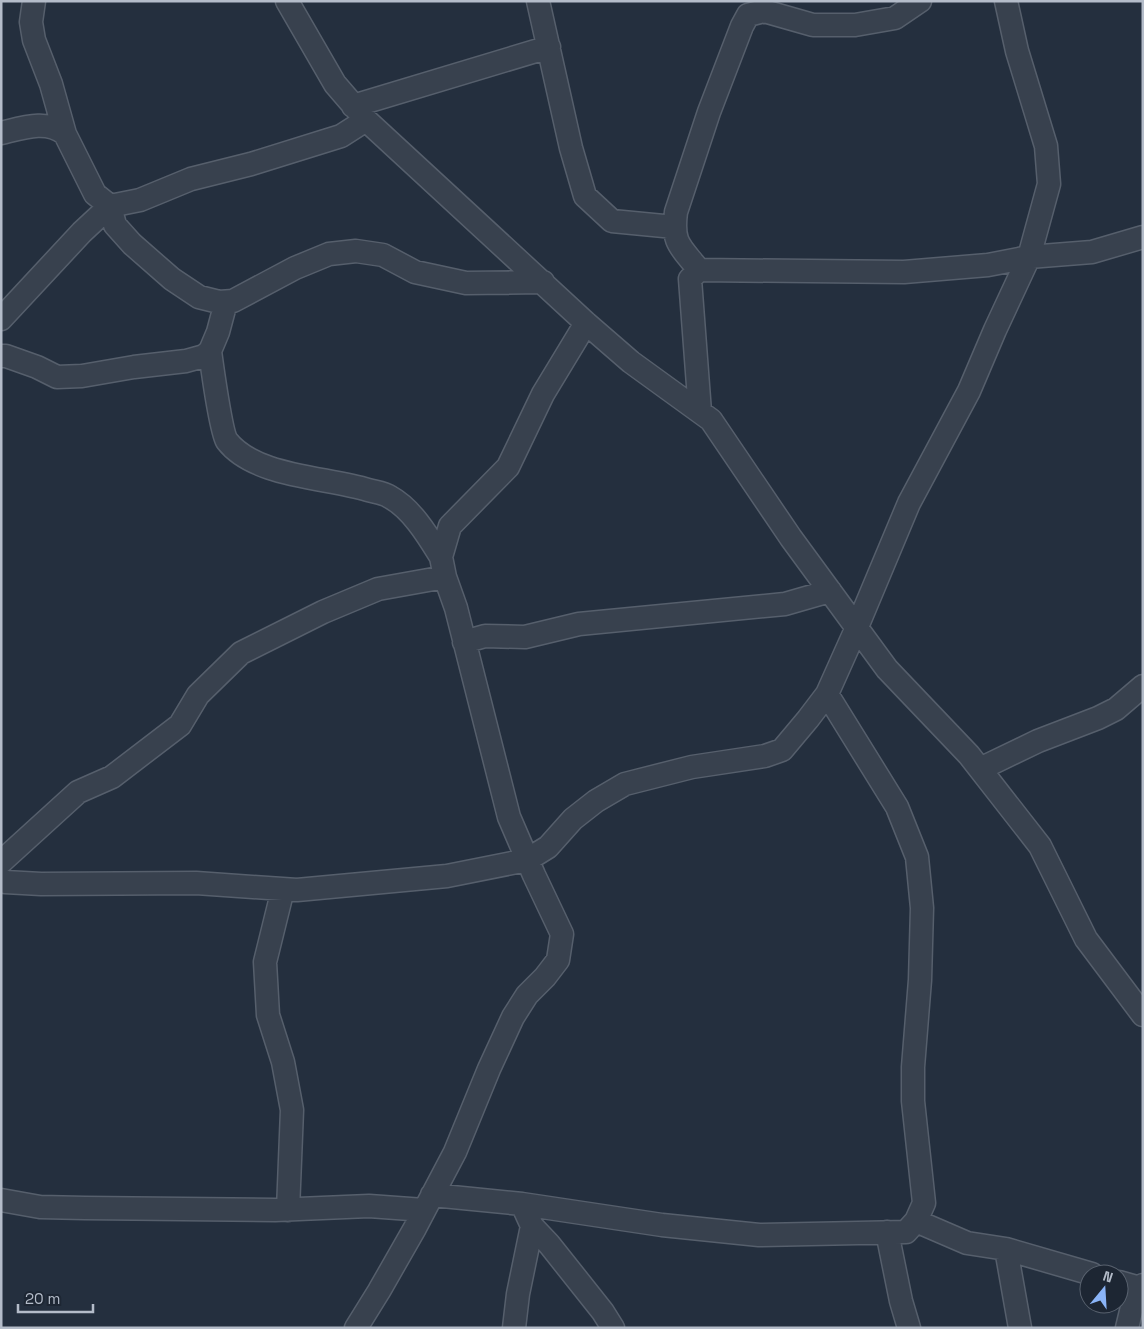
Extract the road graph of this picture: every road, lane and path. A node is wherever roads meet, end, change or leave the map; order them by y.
1 (34, 1) edge
2 (287, 1) edge
3 (538, 1) edge
4 (920, 1) edge
5 (1006, 1) edge
6 (749, 8) edge
7 (549, 47) junction
8 (359, 113) junction
9 (1, 133) edge
10 (65, 134) junction
11 (110, 206) junction
12 (674, 227) junction
13 (1143, 237) edge
14 (1029, 257) junction
15 (699, 270) junction
16 (543, 282) junction
17 (226, 302) junction
18 (1, 319) edge
19 (586, 322) junction
20 (210, 351) junction
21 (1, 356) edge
22 (700, 412) junction
23 (443, 567) junction
24 (830, 591) junction
25 (857, 628) junction
26 (464, 642) junction
27 (1143, 686) edge
28 (826, 694) junction
29 (1143, 700) edge
30 (1116, 709) junction
31 (980, 769) junction
32 (527, 860) junction
33 (1, 862) edge
34 (1, 880) edge
35 (284, 889) junction
36 (1143, 1015) edge
37 (1, 1200) edge
38 (428, 1203) junction
39 (522, 1204) junction
40 (288, 1210) junction
41 (916, 1221) junction
42 (532, 1226) junction
43 (887, 1232) junction
44 (1006, 1249) junction
45 (1079, 1270) edge
46 (1134, 1285) edge
47 (356, 1328) edge
48 (514, 1328) edge
49 (613, 1328) edge
50 (909, 1328) edge
51 (1020, 1328) edge
52 (1127, 1328) edge

1 - 10 street
2 - 8 street
3 - 7 street
4 - 6 street
5 - 14 street
6 - 12 street
7 - 8 street
7 - 12 street
8 - 11 street
8 - 16 street
9 - 10 street
10 - 11 street
11 - 17 street
11 - 18 street
12 - 15 street
13 - 14 street
14 - 15 street
14 - 25 street
15 - 22 street
16 - 17 street
16 - 19 street
17 - 20 street
19 - 22 street
19 - 23 street
20 - 21 street
20 - 23 street
22 - 24 street
23 - 26 street
23 - 33 street
24 - 25 street
24 - 26 street
25 - 28 street
25 - 31 street
26 - 32 street
27 - 30 street
28 - 32 street
28 - 41 street
29 - 30 street
30 - 31 street
31 - 36 street
32 - 35 street
32 - 38 street
34 - 35 street
35 - 40 street
37 - 40 street
38 - 39 street
38 - 40 street
38 - 47 street
39 - 42 street
39 - 43 street
41 - 43 street
41 - 44 street
42 - 48 street
42 - 49 street
43 - 50 street
44 - 45 street
44 - 51 street
46 - 52 street

